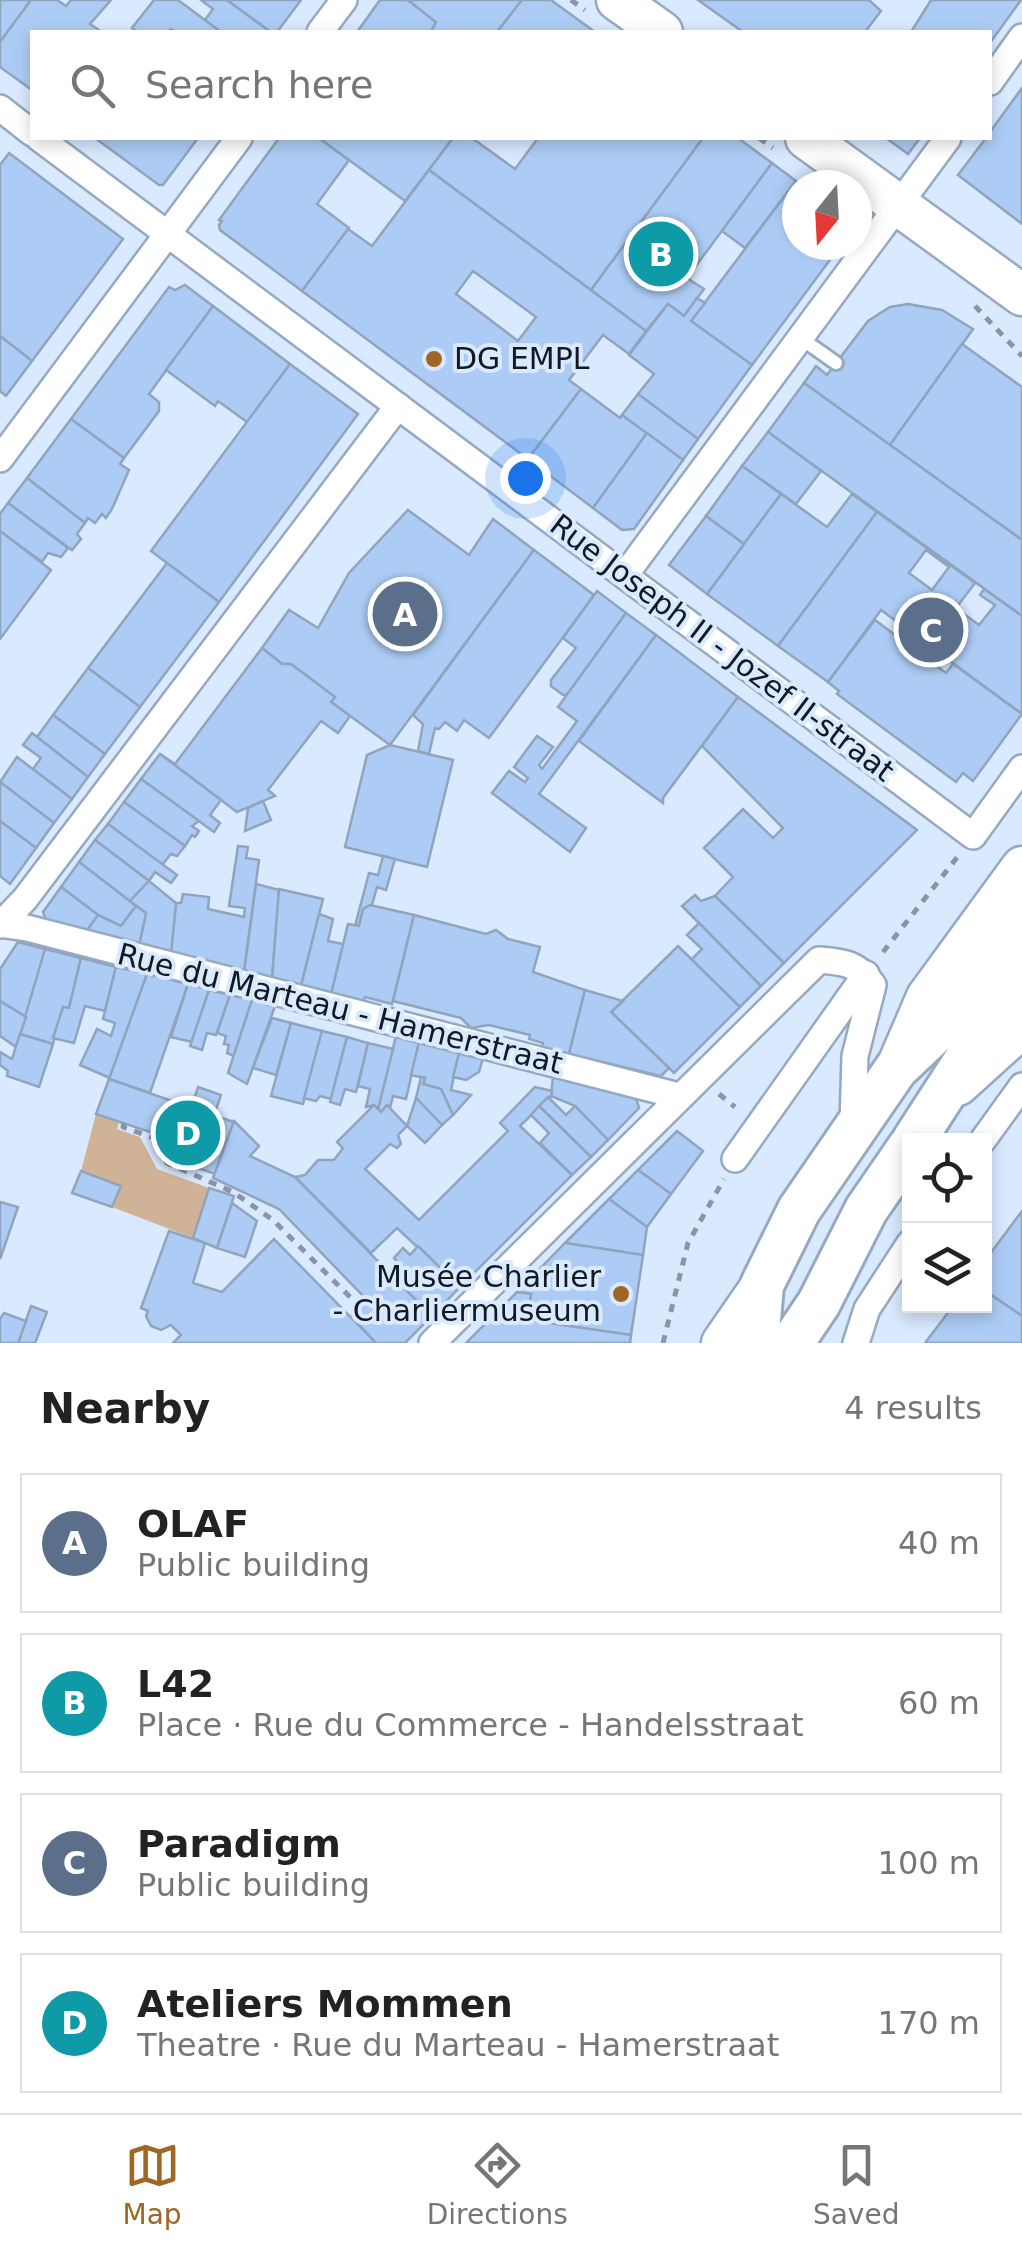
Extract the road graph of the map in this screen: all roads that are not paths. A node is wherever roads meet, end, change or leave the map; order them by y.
1 (344, 0) edge
2 (618, 0) edge
3 (322, 30) edge
4 (659, 30) edge
5 (1022, 37) edge
6 (992, 79) edge
7 (0, 108) edge
8 (30, 131) edge
9 (42, 140) edge
10 (237, 140) edge
11 (809, 140) edge
12 (946, 140) edge
13 (898, 204) junction
14 (168, 232) junction
15 (1022, 295) edge
16 (799, 336) junction
17 (836, 363) dead end
18 (398, 406) junction
19 (0, 458) edge
20 (625, 575) junction
21 (1022, 768) edge
22 (1022, 867) edge
23 (1022, 921) edge
24 (0, 924) edge
25 (1022, 973) edge
26 (866, 974) junction
27 (1022, 1027) edge
28 (896, 1069) junction
29 (1022, 1086) edge
30 (679, 1096) junction
31 (941, 1101) junction
32 (853, 1130) junction
33 (919, 1133) edge
34 (987, 1133) edge
35 (902, 1158) edge
36 (735, 1159) road end
37 (902, 1256) edge
38 (762, 1285) junction
39 (817, 1323) edge
40 (432, 1343) edge
41 (722, 1343) edge
42 (758, 1343) edge
43 (792, 1343) edge
44 (856, 1343) edge

1 - 3 street
2 - 4 main road
5 - 6 street
7 - 8 street
9 - 14 street, Rue Joseph II - Jozef II-straat
10 - 14 street
11 - 13 main road
12 - 13 street
13 - 15 main road
13 - 16 street
14 - 18 street, Rue Joseph II - Jozef II-straat
14 - 19 street
16 - 17 lane
16 - 20 street
18 - 20 street, Rue Joseph II - Jozef II-straat
18 - 24 street
20 - 21 street, Rue Joseph II - Jozef II-straat
22 - 28 main road
23 - 28 highway
24 - 30 street, Rue du Marteau - Hamerstraat
25 - 31 highway
26 - 30 street
26 - 32 street
26 - 36 street
27 - 31 main road
28 - 32 highway
29 - 34 street
30 - 40 street
31 - 33 highway
32 - 38 highway
35 - 39 highway
37 - 44 street
38 - 41 main road
38 - 42 highway
39 - 43 highway

